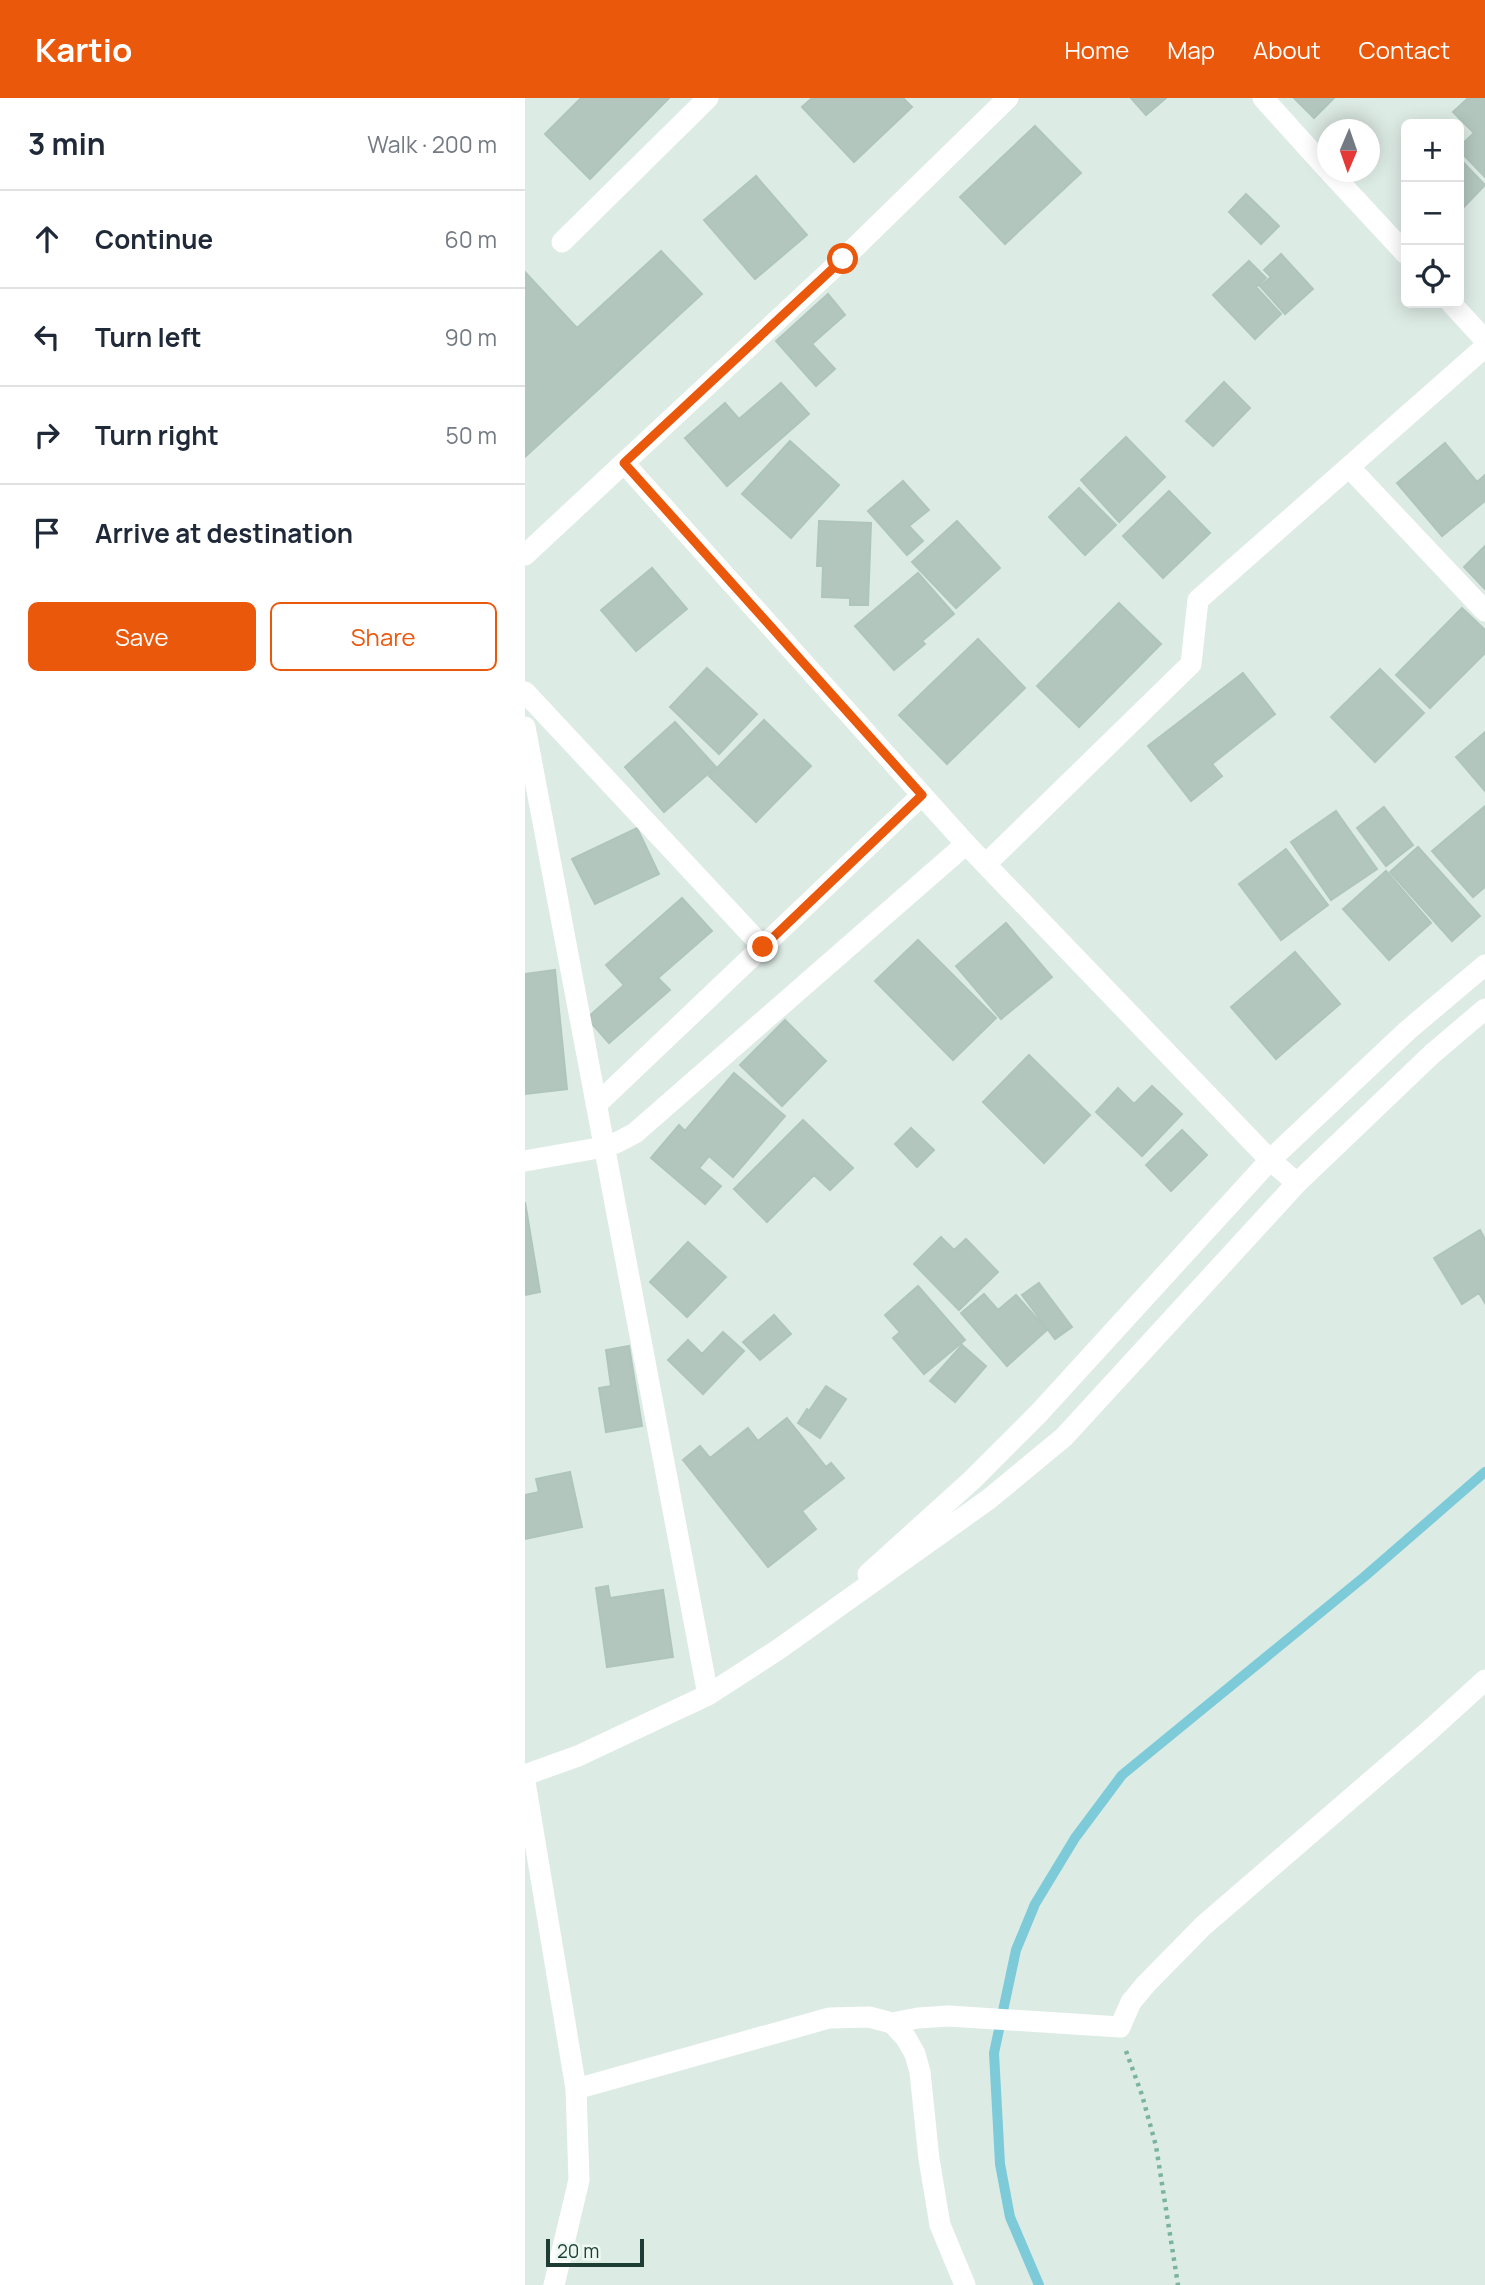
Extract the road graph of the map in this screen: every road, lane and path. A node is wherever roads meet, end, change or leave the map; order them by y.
1 (708, 98) edge
2 (1008, 98) edge
3 (1263, 98) edge
4 (1317, 157) edge
5 (1340, 182) edge
6 (562, 242) dead end
7 (1401, 249) edge
8 (1456, 308) edge
9 (1485, 340) edge
10 (1485, 347) edge
11 (624, 463) junction
12 (1349, 467) junction
13 (525, 555) edge
14 (1485, 611) edge
15 (525, 692) edge
16 (525, 727) edge
17 (922, 795) junction
18 (967, 844) junction
19 (986, 864) junction
20 (763, 947) junction
21 (1485, 965) edge
22 (1485, 1009) edge
23 (596, 1105) junction
24 (604, 1147) junction
25 (1270, 1160) junction
26 (525, 1161) edge
27 (1297, 1183) junction
28 (820, 1618) junction
29 (1485, 1680) edge
30 (708, 1695) junction
31 (525, 1774) edge
32 (525, 1782) edge
33 (892, 2023) junction
34 (1120, 2028) junction
35 (576, 2089) junction
36 (554, 2285) edge
37 (965, 2285) edge
38 (1178, 2285) edge

1 - 6 street
2 - 11 street
3 - 4 street
5 - 7 street
8 - 9 street
10 - 12 street
11 - 13 street
11 - 17 street
12 - 14 street
12 - 19 street
15 - 20 street
16 - 23 street
17 - 18 street
17 - 20 street
18 - 19 street
18 - 24 street
19 - 25 street
20 - 23 street
21 - 25 street
22 - 27 street
23 - 24 street
24 - 26 street
24 - 30 street
25 - 27 street
25 - 28 street
27 - 28 street
28 - 30 street
29 - 34 street
30 - 31 street
32 - 35 street
33 - 34 street
33 - 35 street
33 - 37 street
34 - 38 path
35 - 36 street

